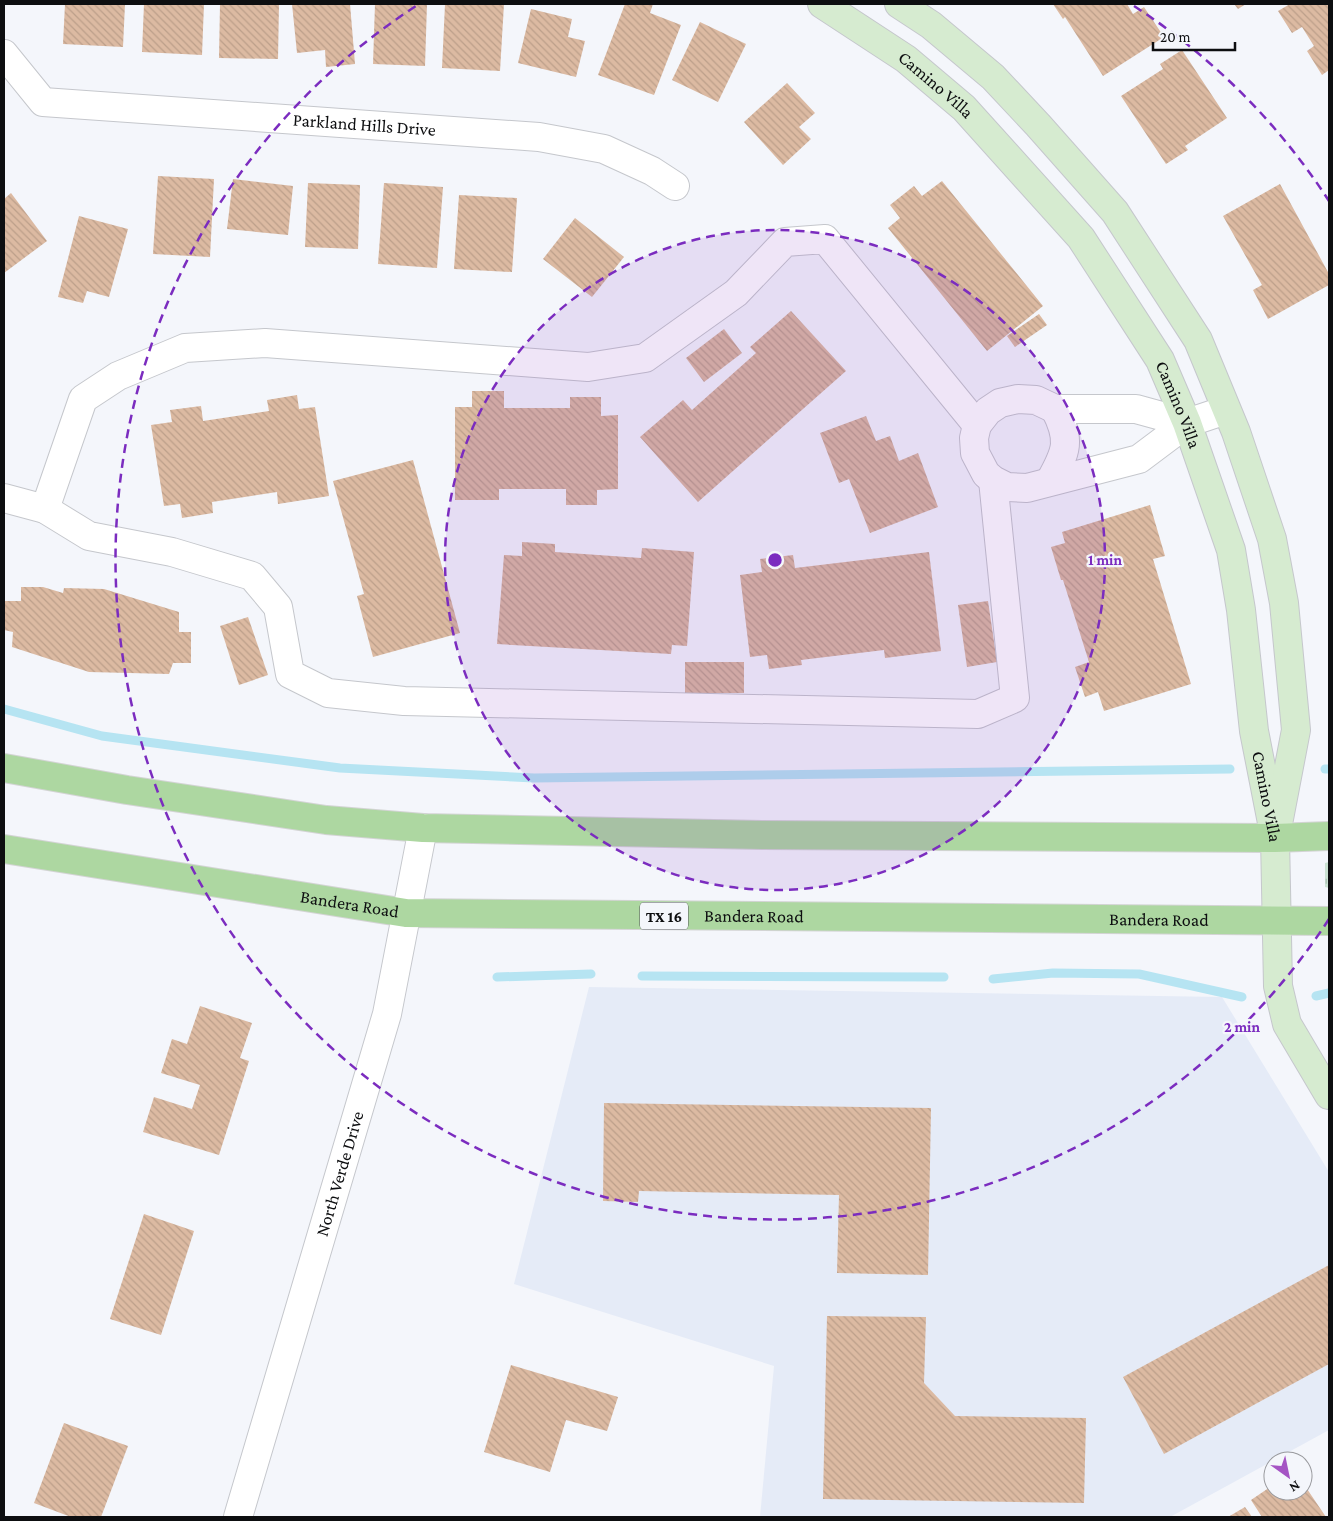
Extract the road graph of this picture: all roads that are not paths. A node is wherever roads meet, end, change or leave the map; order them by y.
1 (822, 4) edge
2 (899, 4) edge
3 (4, 54) edge
4 (674, 186) dead end
5 (1055, 409) junction
6 (1226, 410) junction
7 (1188, 423) junction
8 (977, 424) junction
9 (993, 480) junction
10 (1050, 481) junction
11 (4, 498) edge
12 (45, 509) junction
13 (4, 768) edge
14 (423, 828) junction
15 (1329, 836) edge
16 (1275, 838) junction
17 (4, 849) edge
18 (406, 913) junction
19 (1329, 921) edge
20 (1276, 922) junction
21 (1329, 1095) edge
22 (238, 1517) edge

1 - 7 street, Camino Villa
2 - 6 street, Camino Villa
3 - 4 street, Parkland Hills Drive
5 - 7 street
5 - 8 street
5 - 10 street
6 - 7 street
6 - 16 street, Camino Villa
7 - 10 street
7 - 16 street, Camino Villa
8 - 9 street
8 - 12 street
9 - 10 street
9 - 12 street
11 - 12 street
13 - 14 main road
14 - 16 main road
14 - 18 street, North Verde Drive
15 - 16 main road
16 - 20 street
17 - 18 main road, Bandera Road / TX 16
18 - 20 main road, Bandera Road / TX 16
18 - 22 street, North Verde Drive
19 - 20 main road, Bandera Road / TX 16
20 - 21 street

